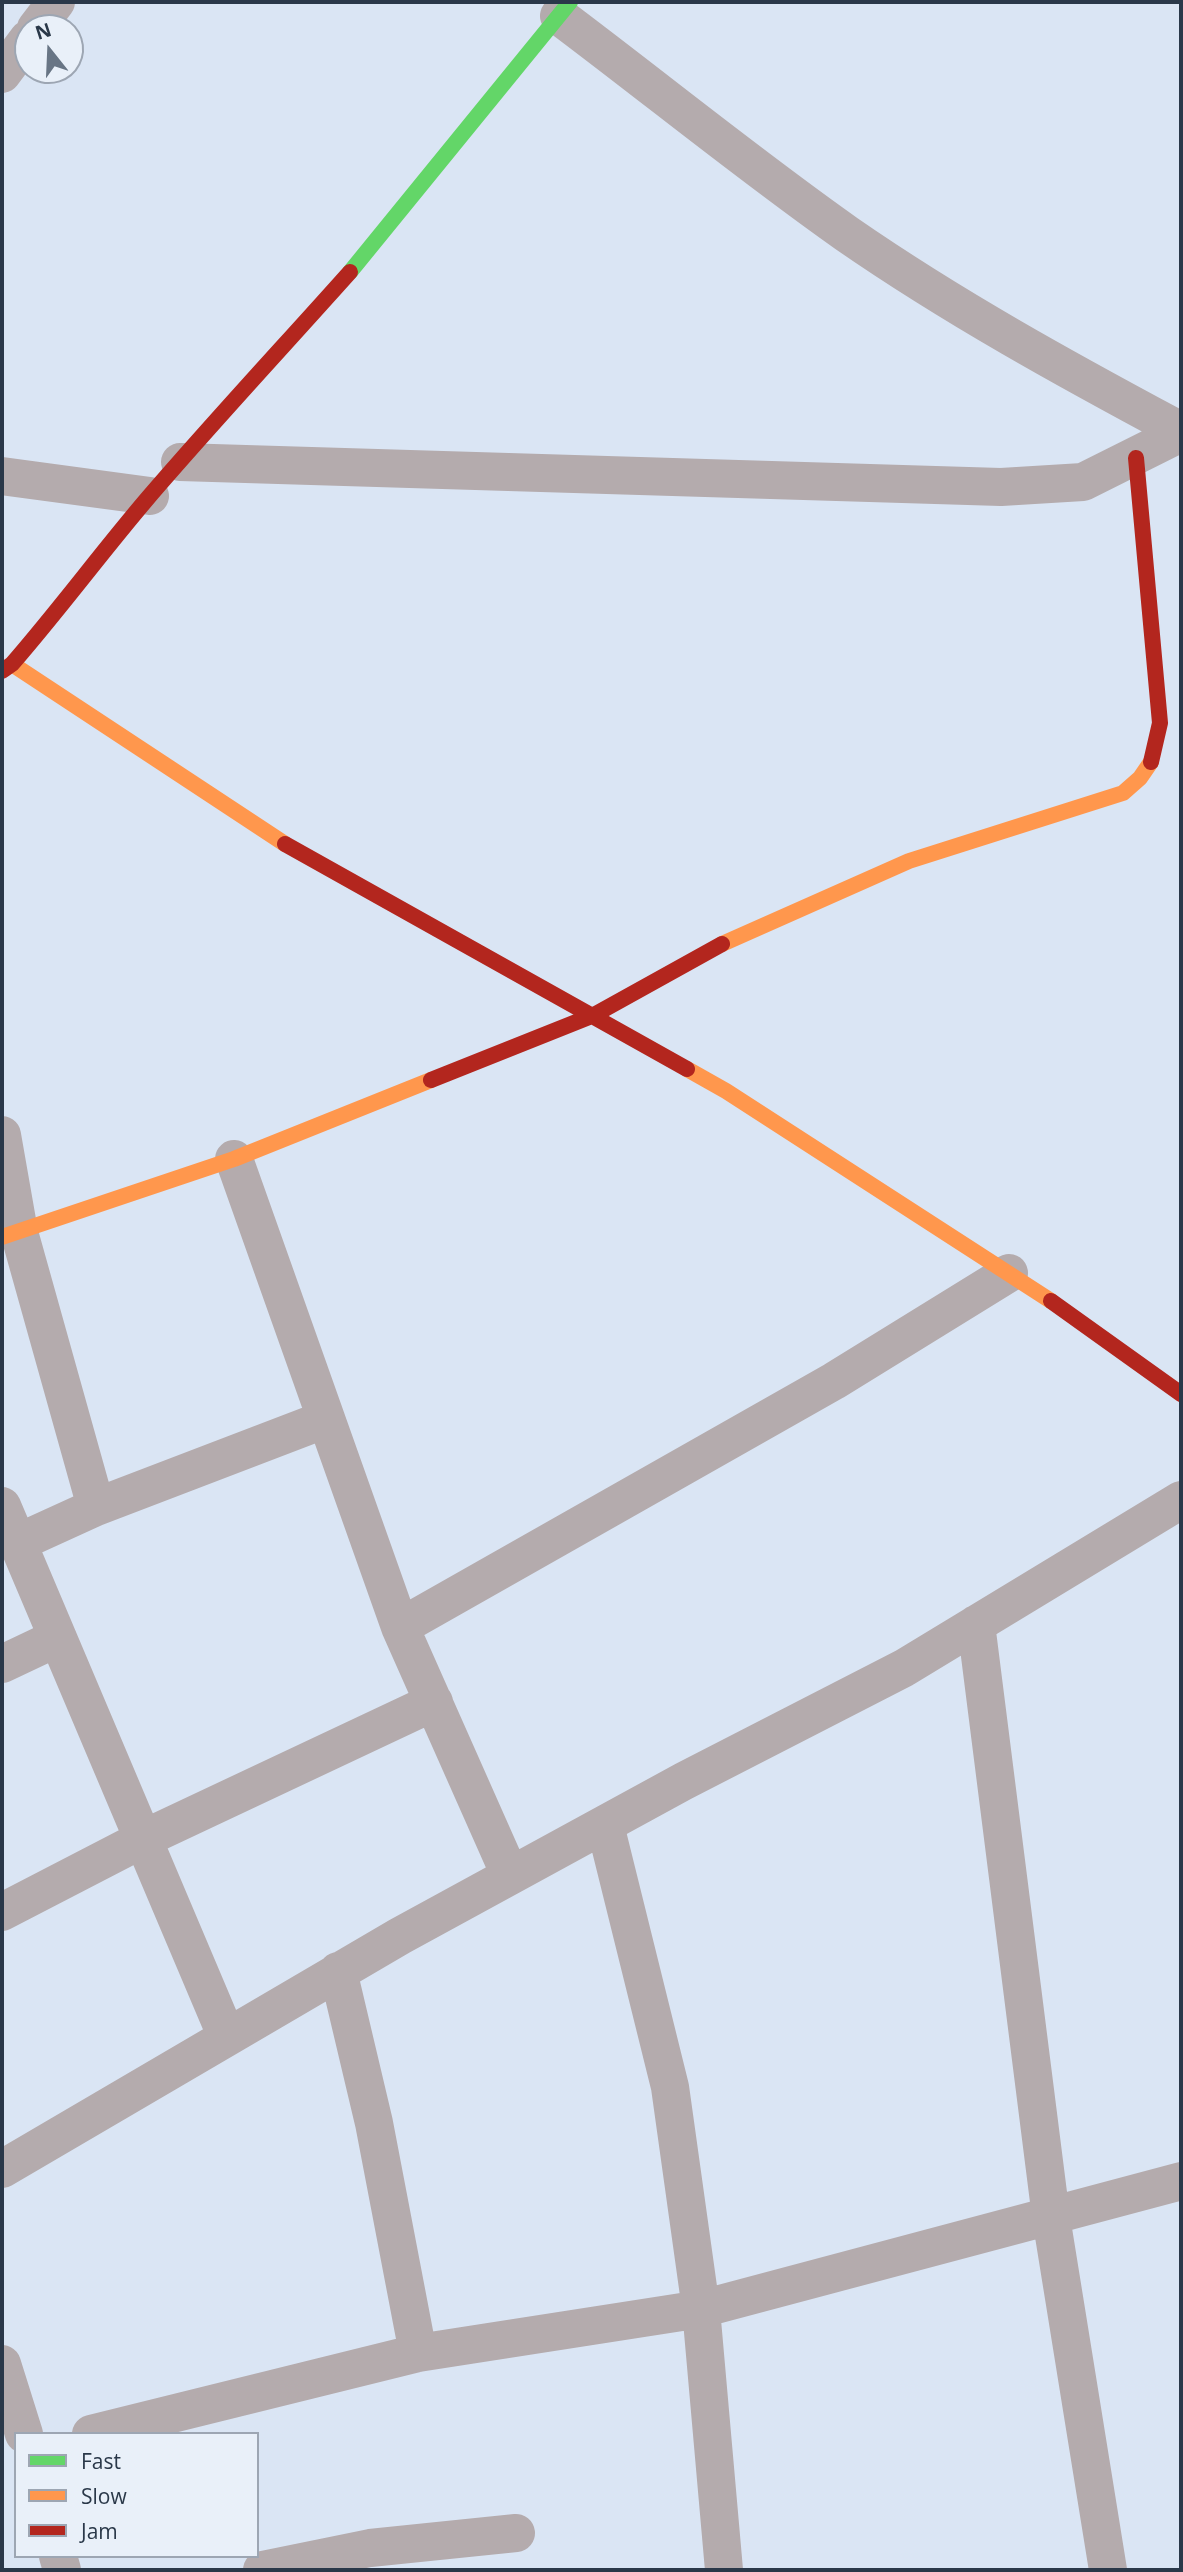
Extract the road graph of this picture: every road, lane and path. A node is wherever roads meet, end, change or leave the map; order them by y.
1 (565, 9) edge
2 (14, 58) edge
3 (2, 74) edge
4 (1181, 432) edge
5 (1136, 458) junction
6 (180, 462) junction
7 (2, 476) edge
8 (150, 496) junction
9 (7, 667) edge
10 (594, 1015) junction
11 (2, 1135) edge
12 (234, 1159) junction
13 (10, 1235) edge
14 (1009, 1273) junction
15 (1181, 1394) edge
16 (326, 1419) junction
17 (1181, 1500) edge
18 (2, 1506) edge
19 (96, 1507) junction
20 (17, 1543) junction
21 (976, 1624) junction
22 (400, 1627) junction
23 (57, 1638) junction
24 (2, 1664) edge
25 (434, 1702) junction
26 (605, 1825) junction
27 (143, 1839) junction
28 (510, 1875) junction
29 (2, 1912) edge
30 (338, 1971) junction
31 (226, 2035) junction
32 (2, 2169) edge
33 (1181, 2181) edge
34 (1051, 2217) junction
35 (701, 2309) junction
36 (418, 2353) junction
37 (2, 2364) edge
38 (23, 2432) edge
39 (99, 2432) edge
40 (516, 2533) dead end
41 (262, 2570) edge
42 (724, 2570) edge
43 (1108, 2570) edge

1 - 4 street
1 - 6 street
2 - 3 street
4 - 5 street
5 - 6 street
5 - 10 street
6 - 8 street
7 - 8 street
8 - 9 street
9 - 10 street
10 - 12 street
10 - 14 street
11 - 13 street
12 - 13 street
12 - 16 street
13 - 19 street
14 - 15 street
14 - 22 street
16 - 19 street
16 - 22 street
17 - 21 street
18 - 20 street
19 - 20 street
20 - 23 street
21 - 26 street
21 - 34 street
22 - 25 street
23 - 24 street
23 - 27 street
25 - 27 street
25 - 28 street
26 - 28 street
26 - 35 street
27 - 29 street
27 - 31 street
28 - 30 street
30 - 31 street
30 - 36 street
31 - 32 street
33 - 34 street
34 - 35 street
34 - 43 street
35 - 36 street
35 - 42 street
36 - 39 street
37 - 38 street
40 - 41 street

